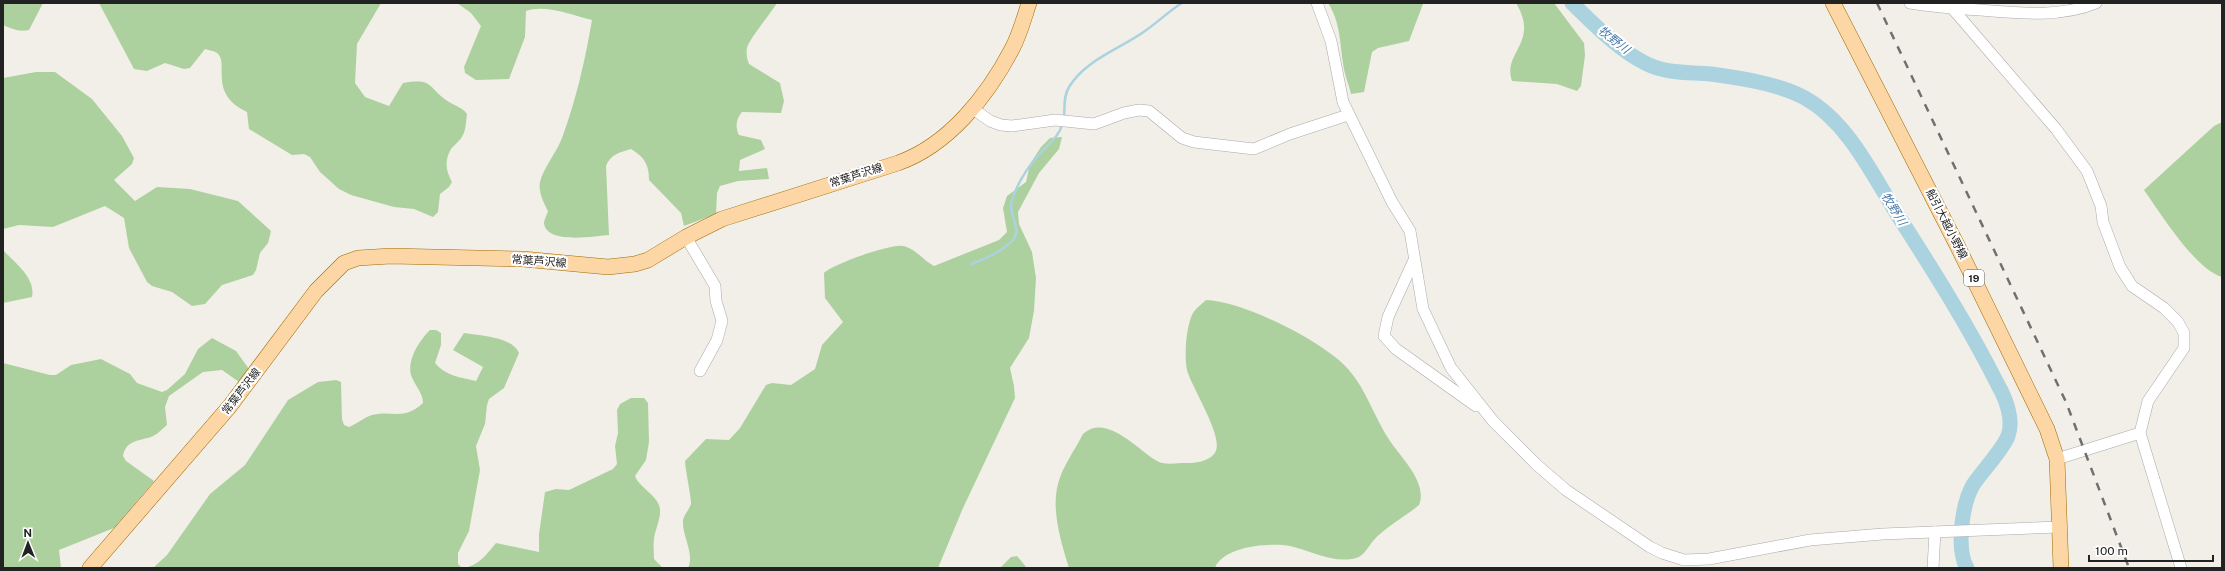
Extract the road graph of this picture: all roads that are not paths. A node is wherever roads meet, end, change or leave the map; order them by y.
1 (1029, 3) edge
2 (1317, 3) edge
3 (1833, 3) edge
4 (1910, 3) edge
5 (2096, 3) edge
6 (1952, 8) junction
7 (972, 108) junction
8 (1348, 115) junction
9 (686, 237) junction
10 (1414, 260) junction
11 (700, 371) dead end
12 (1488, 415) junction
13 (2140, 433) junction
14 (2057, 459) junction
15 (2059, 527) junction
16 (1935, 532) junction
17 (90, 568) edge
18 (1933, 568) edge
19 (2061, 568) edge
20 (2181, 568) edge

1 - 7 main road, 常葉芦沢線
2 - 8 street
3 - 14 main road, 船引大越小野線 / 19
4 - 6 street
5 - 6 street
6 - 13 street
7 - 8 street
7 - 9 main road, 常葉芦沢線
8 - 10 street
9 - 11 street
9 - 17 main road, 常葉芦沢線
10 - 12 street
10 - 12 street
12 - 16 street
13 - 14 street
13 - 20 street
14 - 15 main road, 船引大越小野線 / 19
15 - 16 street
15 - 19 main road, 船引大越小野線 / 19
16 - 18 street

